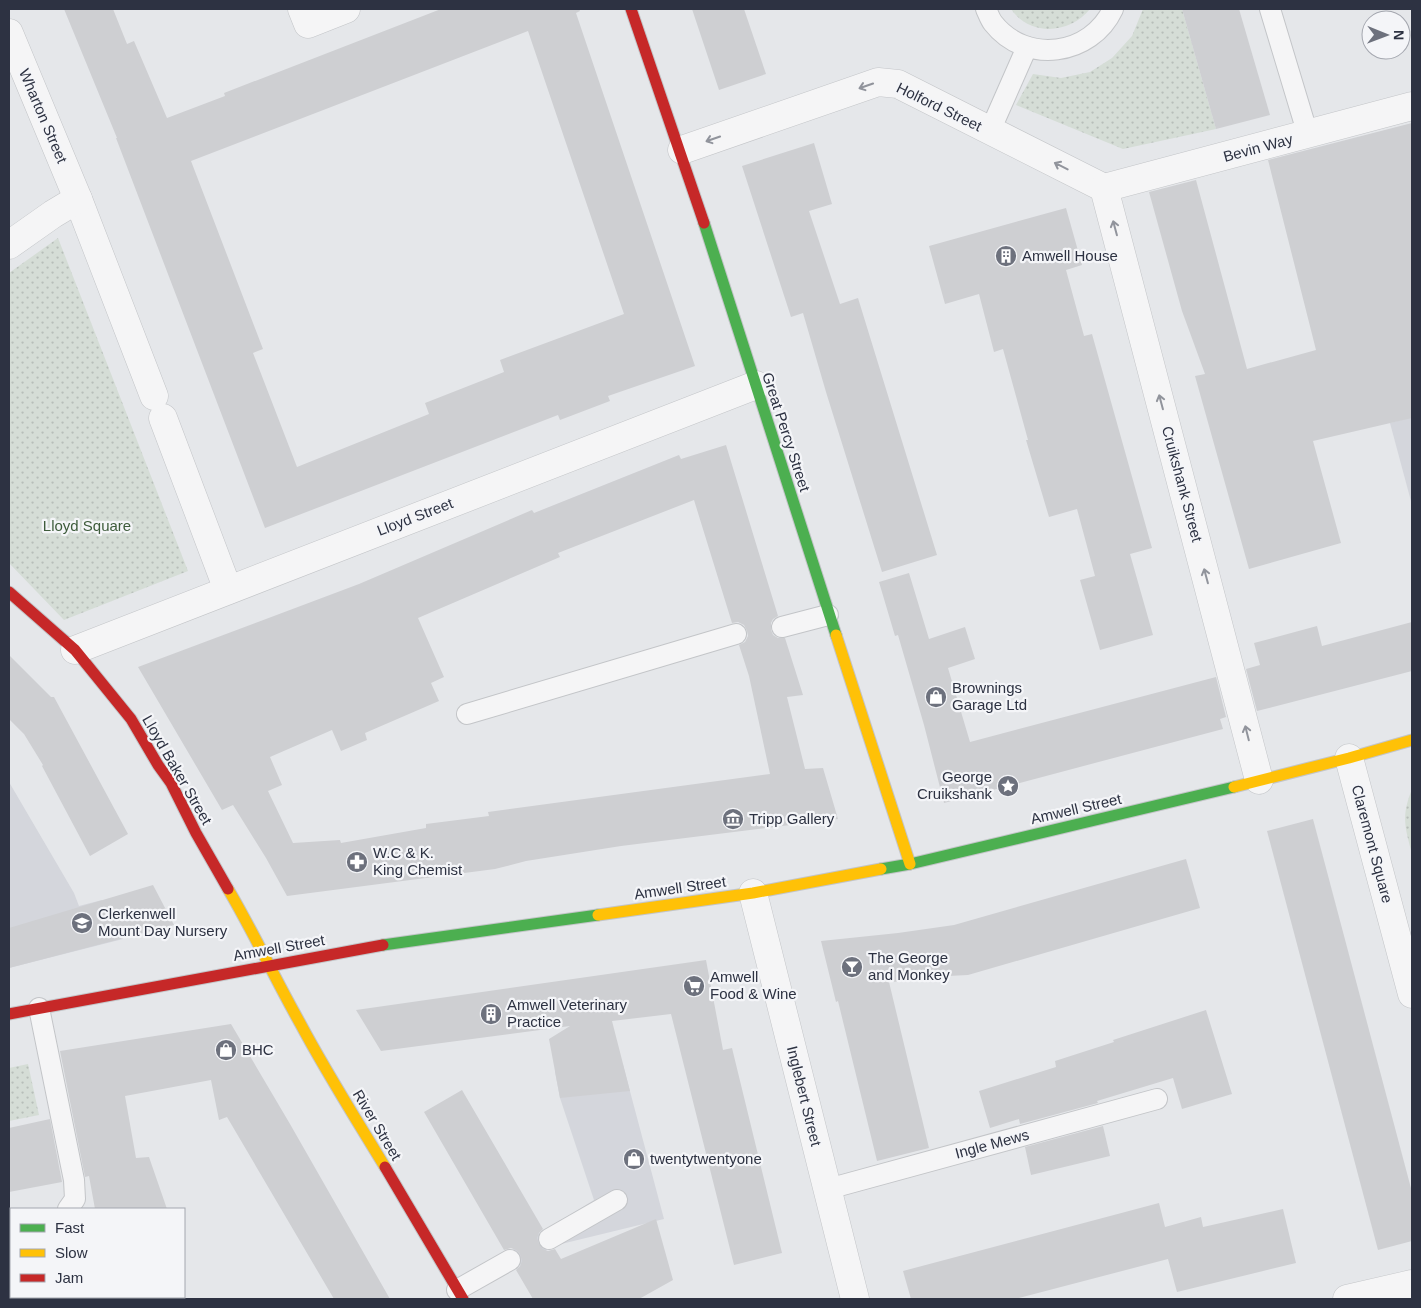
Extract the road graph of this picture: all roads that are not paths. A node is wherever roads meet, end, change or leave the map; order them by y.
1 (302, 9) edge
2 (346, 9) edge
3 (631, 9) edge
4 (986, 9) edge
5 (1113, 9) edge
6 (1270, 9) edge
7 (9, 33) edge
8 (1027, 47) junction
9 (1412, 106) edge
10 (990, 131) junction
11 (1308, 134) junction
12 (682, 150) junction
13 (1104, 188) junction
14 (78, 199) junction
15 (9, 245) edge
16 (756, 385) junction
17 (228, 590) junction
18 (9, 592) edge
19 (828, 615) junction
20 (782, 627) dead end
21 (736, 634) dead end
22 (75, 650) junction
23 (467, 714) dead end
24 (1412, 740) edge
25 (1349, 758) junction
26 (1259, 780) junction
27 (910, 864) junction
28 (753, 893) junction
29 (268, 965) junction
30 (1412, 994) edge
31 (39, 1008) junction
32 (9, 1014) edge
33 (1157, 1099) dead end
34 (828, 1189) junction
35 (617, 1200) dead end
36 (69, 1208) edge
37 (549, 1239) dead end
38 (510, 1260) dead end
39 (1412, 1284) edge
40 (460, 1294) edge
41 (855, 1299) edge
42 (1347, 1299) edge

1 - 2 street
3 - 12 street, Great Percy Street
4 - 8 lane
5 - 8 lane
6 - 11 lane
7 - 14 street, Wharton Street
8 - 10 lane
9 - 11 street, Bevin Way
10 -> 12 street, Holford Street
13 -> 10 street, Holford Street
11 - 13 street, Bevin Way
12 - 16 street, Great Percy Street
26 -> 13 street, Cruikshank Street
14 - 15 street
14 - 17 street
16 - 17 street, Lloyd Street
16 - 19 street, Great Percy Street
17 - 22 street, Lloyd Street
18 - 22 street, Lloyd Baker Street
19 - 20 lane
19 - 27 street, Great Percy Street
21 - 23 lane
22 - 29 street, Lloyd Baker Street
24 - 25 street
25 - 26 street, Amwell Street
25 - 30 street, Claremont Square
26 - 27 street, Amwell Street
27 - 28 street, Amwell Street
28 - 29 street, Amwell Street
28 - 34 street, Inglebert Street
29 - 31 street, Amwell Street
29 - 40 street, River Street
31 - 32 street, Amwell Street
31 - 36 lane
33 - 34 lane, Ingle Mews
34 - 41 street, Inglebert Street
35 - 37 lane
38 - 40 lane
39 - 42 street

